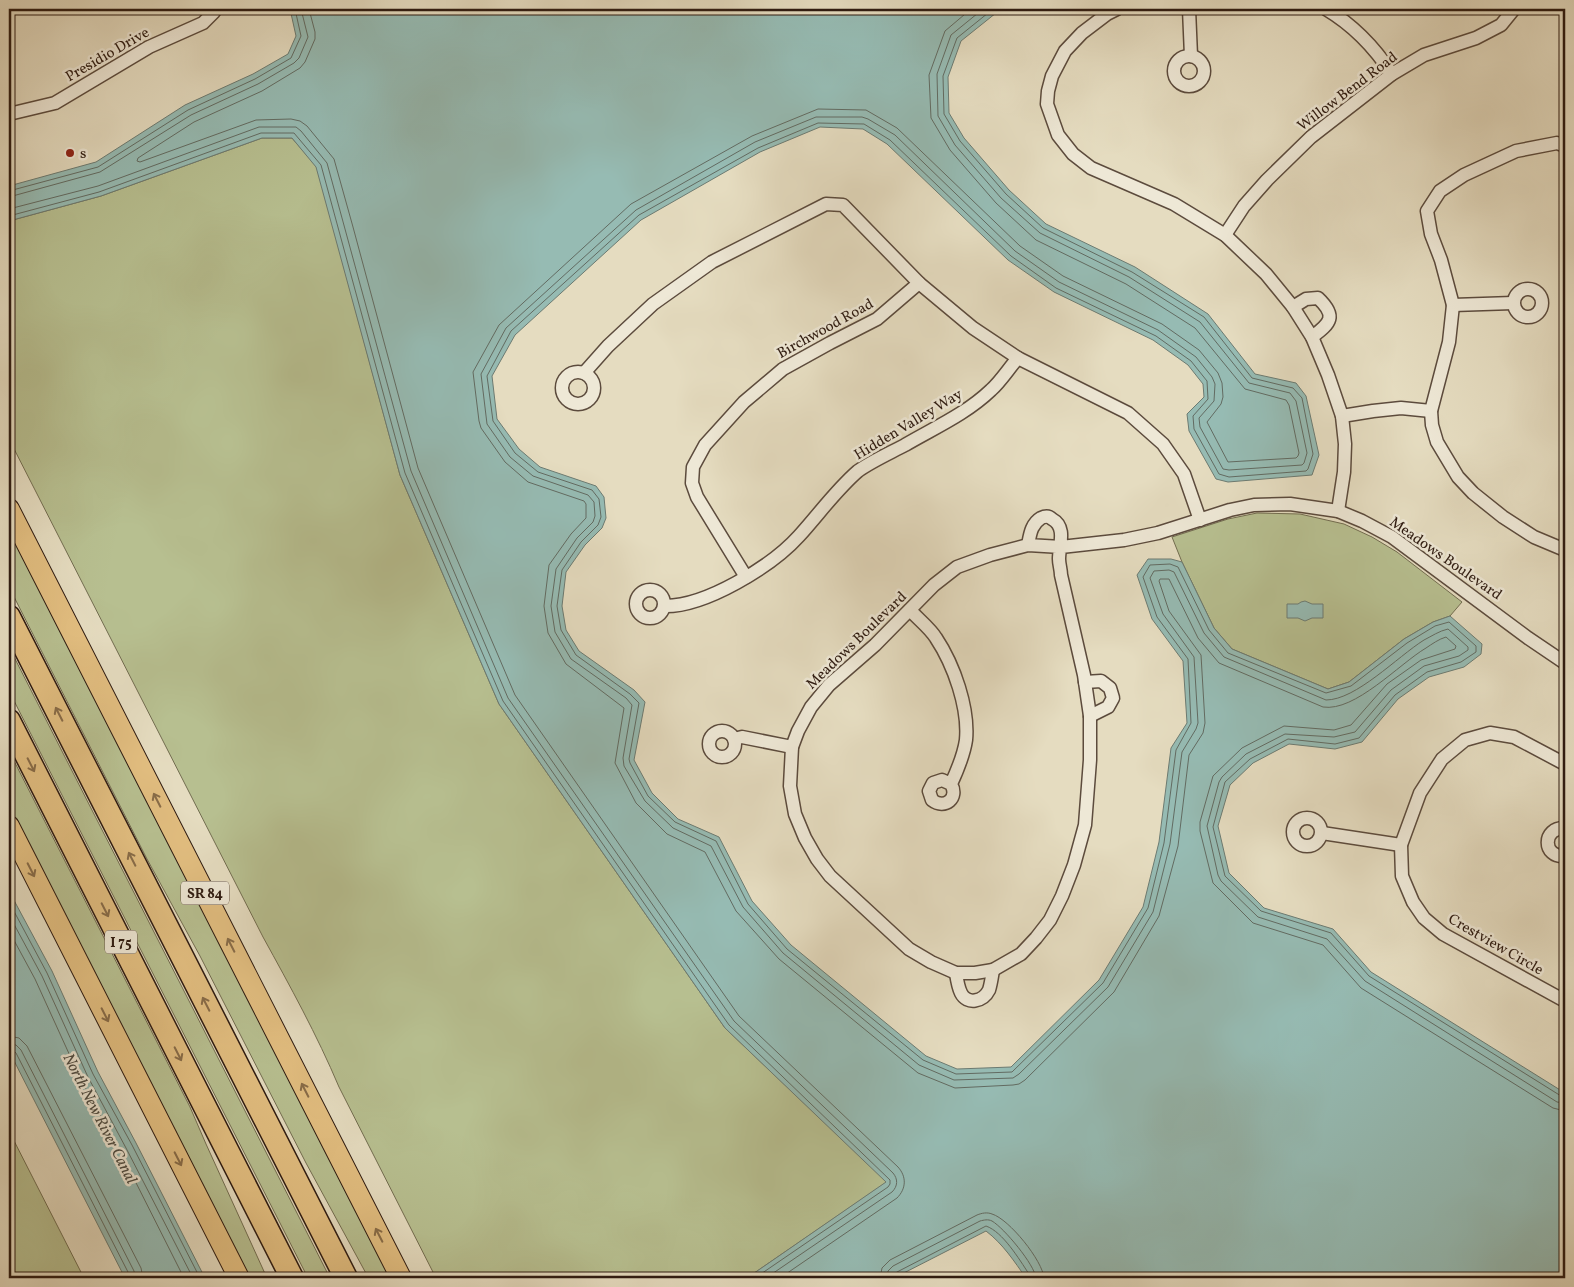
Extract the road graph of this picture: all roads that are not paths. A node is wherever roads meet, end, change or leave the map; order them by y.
1 (214, 9) edge
2 (1117, 9) edge
3 (1189, 9) edge
4 (1326, 9) edge
5 (1514, 9) edge
6 (1191, 56) dead end
7 (1392, 74) junction
8 (9, 114) edge
9 (1565, 146) edge
10 (1225, 236) junction
11 (919, 283) junction
12 (1513, 303) dead end
13 (1453, 305) junction
14 (1293, 307) junction
15 (1312, 337) junction
16 (1018, 358) junction
17 (584, 373) dead end
18 (1431, 411) junction
19 (1342, 416) junction
20 (9, 509) edge
21 (1338, 511) junction
22 (1200, 520) junction
23 (1028, 546) junction
24 (1061, 546) junction
25 (1565, 550) edge
26 (746, 576) junction
27 (664, 606) dead end
28 (910, 610) junction
29 (9, 616) edge
30 (1565, 663) edge
31 (1085, 682) junction
32 (1090, 716) junction
33 (9, 721) edge
34 (734, 739) dead end
35 (792, 748) junction
36 (1565, 764) edge
37 (951, 784) dead end
38 (9, 826) edge
39 (1565, 828) edge
40 (1322, 833) dead end
41 (1401, 845) junction
42 (1565, 856) edge
43 (993, 970) junction
44 (956, 973) junction
45 (1565, 1001) edge
46 (228, 1048) junction
47 (234, 1164) junction
48 (239, 1278) edge
49 (274, 1278) edge
50 (292, 1278) edge
51 (346, 1278) edge
52 (362, 1278) edge
53 (401, 1278) edge

1 - 8 street, Presidio Drive
2 - 10 street
3 - 6 street
4 - 7 street
5 - 7 street, Willow Bend Road
7 - 10 street, Willow Bend Road
9 - 13 street
10 - 14 street
11 - 16 street
11 - 17 street
11 - 26 street, Birchwood Road
12 - 13 street
13 - 18 street
14 - 15 street
14 - 15 street
15 - 19 street
16 - 22 street
16 - 26 street, Hidden Valley Way
18 - 19 street
18 - 25 street
19 - 21 street
53 -> 20 main road, SR 84
21 - 22 street, Meadows Boulevard
21 - 30 street, Meadows Boulevard
22 - 24 street, Meadows Boulevard
23 - 24 street, Meadows Boulevard
23 - 24 street
23 - 28 street, Meadows Boulevard
24 - 31 street, Meadows Boulevard
26 - 27 street, Hidden Valley Way
28 - 35 street, Meadows Boulevard
28 - 37 street
46 -> 29 highway
31 - 32 street, Meadows Boulevard
31 - 32 street
32 - 43 street, Meadows Boulevard
33 -> 47 highway, I 75
34 - 35 street
35 - 44 street, Meadows Boulevard
36 - 41 street, Crestview Circle
38 -> 48 main road
39 - 42 street
40 - 41 street
41 - 45 street, Crestview Circle
43 - 44 street, Meadows Boulevard
43 - 44 street
46 - 51 highway
46 - 52 highway
47 - 49 highway
47 - 50 highway, I 75

